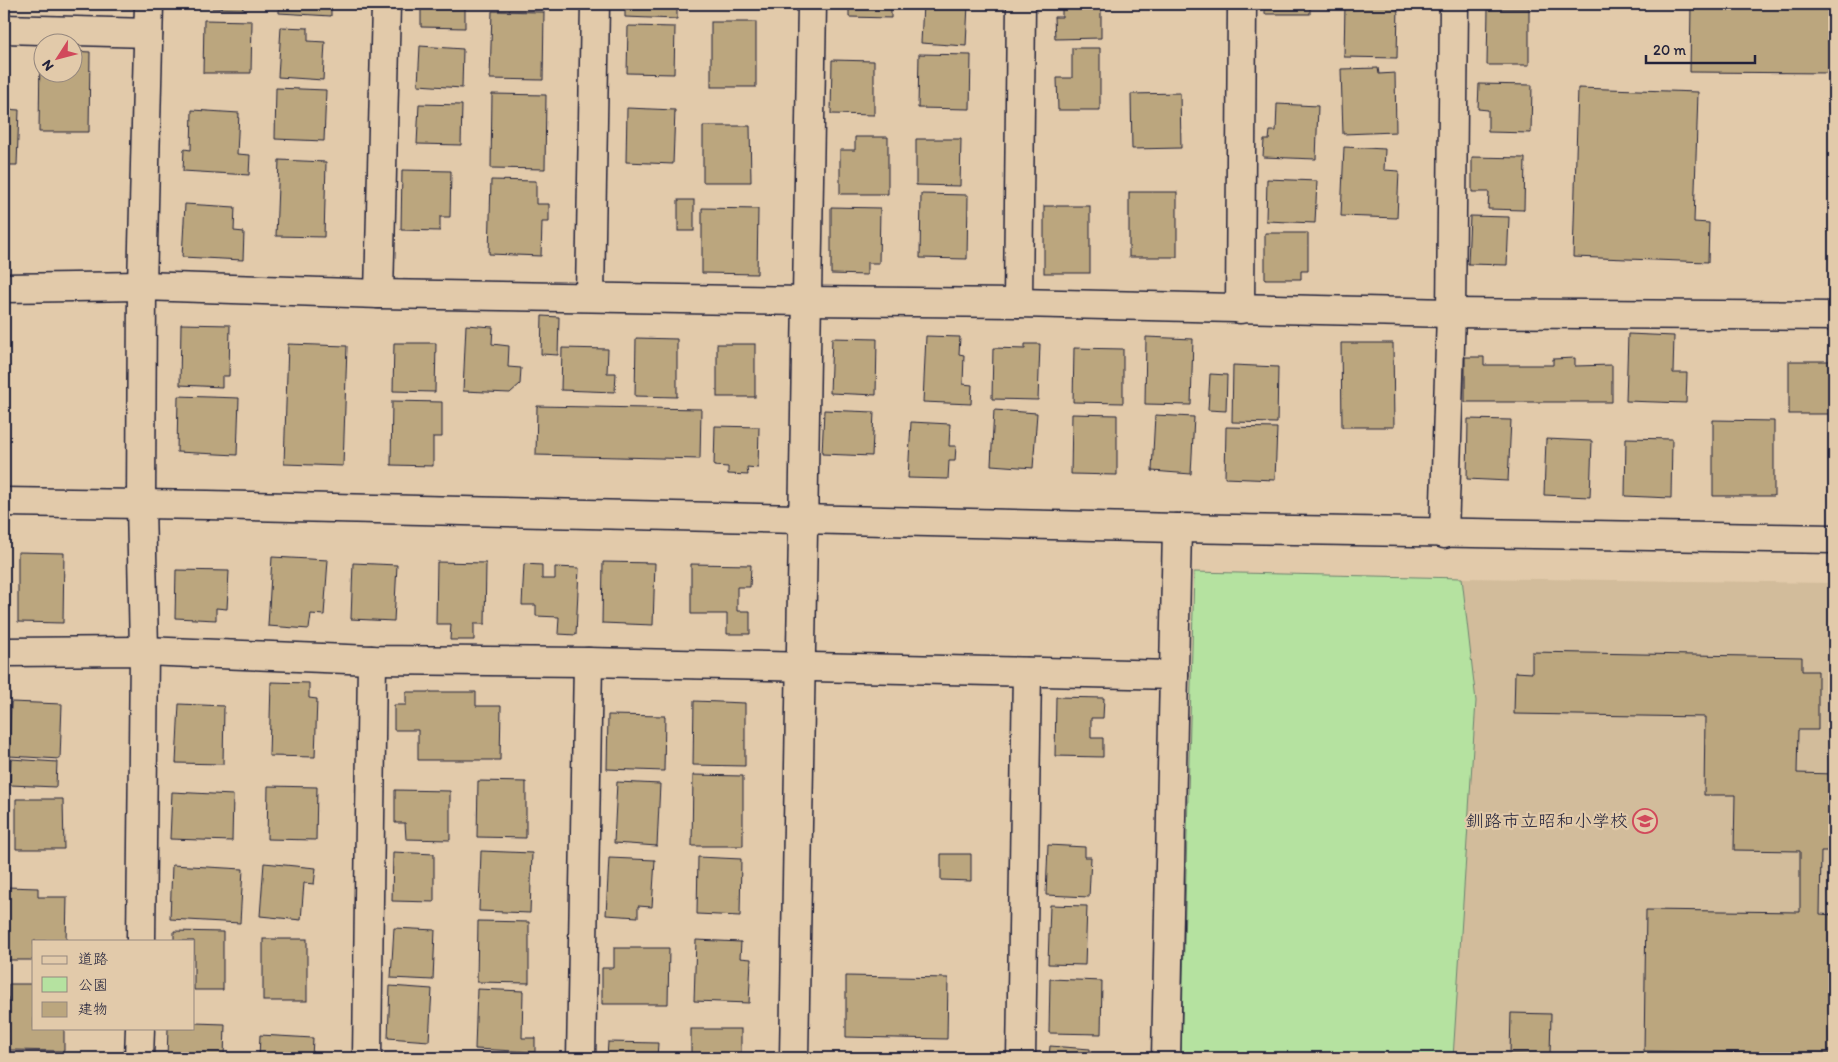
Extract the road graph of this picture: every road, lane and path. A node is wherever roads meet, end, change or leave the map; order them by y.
1 (148, 4) edge
2 (386, 4) edge
3 (595, 4) edge
4 (812, 4) edge
5 (1021, 4) edge
6 (1242, 4) edge
7 (1454, 4) edge
8 (4, 29) edge
9 (148, 33) junction
10 (142, 286) junction
11 (4, 288) edge
12 (379, 294) junction
13 (590, 296) junction
14 (807, 301) junction
15 (1018, 303) junction
16 (1240, 309) junction
17 (1452, 313) junction
18 (1834, 316) edge
19 (4, 502) edge
20 (140, 504) junction
21 (803, 519) junction
22 (1177, 528) junction
23 (1444, 534) junction
24 (1834, 539) edge
25 (144, 651) junction
26 (4, 652) edge
27 (372, 660) junction
28 (588, 662) junction
29 (800, 668) junction
30 (1027, 672) junction
31 (1174, 675) junction
32 (141, 940) edge
33 (140, 1030) edge
34 (139, 1058) edge
35 (366, 1058) edge
36 (581, 1058) edge
37 (794, 1058) edge
38 (1021, 1058) edge
39 (1166, 1058) edge

1 - 9 street
2 - 12 street
3 - 13 street
4 - 14 street
5 - 15 street
6 - 16 street
7 - 17 street
8 - 9 street
9 - 10 street
10 - 11 street
10 - 12 street
10 - 20 street
12 - 13 street
13 - 14 street
14 - 15 street
14 - 21 street
15 - 16 street
16 - 17 street
17 - 18 street
17 - 23 street
19 - 20 street
20 - 21 street
20 - 25 street
21 - 22 street
21 - 29 street
22 - 23 street
22 - 31 street
23 - 24 street
25 - 26 street
25 - 27 street
25 - 32 street
27 - 28 street
27 - 35 street
28 - 29 street
28 - 36 street
29 - 30 street
29 - 37 street
30 - 31 street
30 - 38 street
31 - 39 street
33 - 34 street

